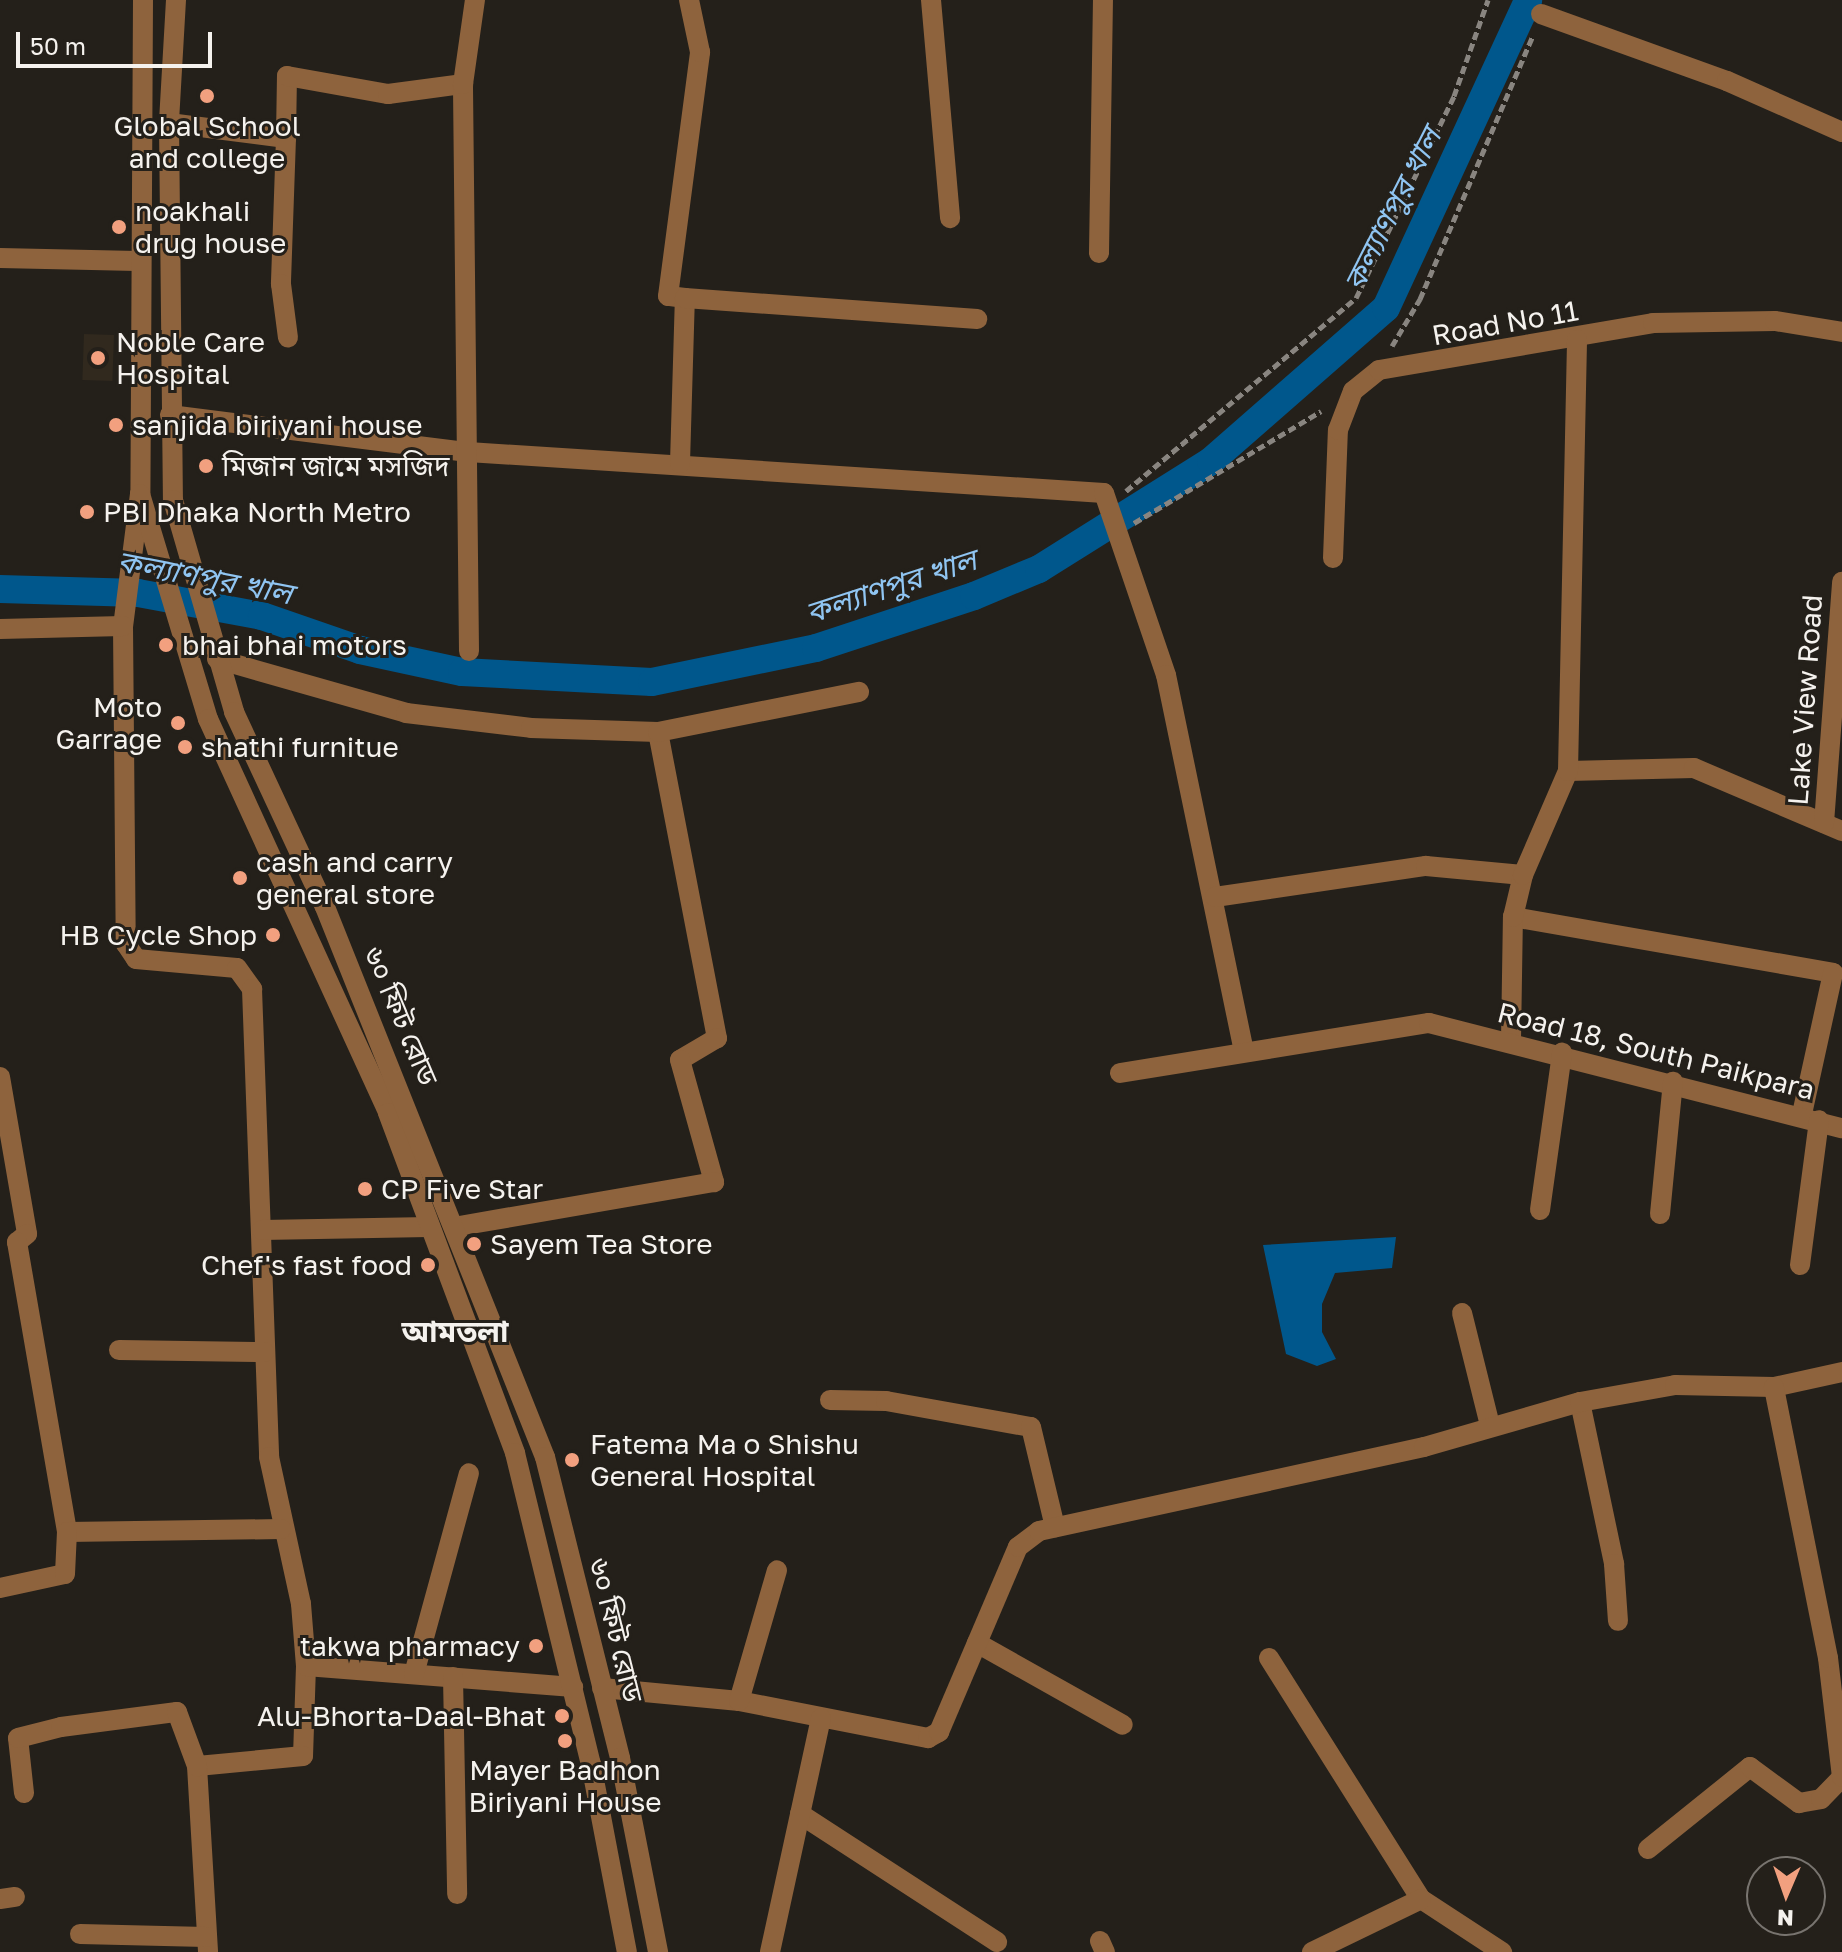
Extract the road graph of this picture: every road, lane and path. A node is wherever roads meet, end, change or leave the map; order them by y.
1 (143, 0) edge
2 (176, 0) edge
3 (475, 0) edge
4 (689, 0) edge
5 (931, 0) edge
6 (1103, 0) edge
7 (1488, 0) edge
8 (1541, 14) joint
9 (463, 84) junction
10 (169, 123) junction
11 (1842, 132) edge
12 (286, 138) junction
13 (950, 218) dead end
14 (1099, 253) dead end
15 (0, 258) edge
16 (137, 261) junction
17 (685, 298) junction
18 (977, 319) dead end
19 (1842, 332) edge
20 (288, 338) dead end
21 (1577, 340) junction
22 (1379, 370) junction
23 (1353, 391) junction
24 (170, 415) junction
25 (468, 452) junction
26 (680, 463) junction
27 (140, 494) junction
28 (1112, 502) junction
29 (1120, 540) junction
30 (1333, 558) dead end
31 (1842, 582) edge
32 (124, 623) junction
33 (0, 629) edge
34 (469, 651) dead end
35 (217, 659) junction
36 (859, 692) dead end
37 (658, 732) junction
38 (1568, 771) junction
39 (1833, 827) edge
40 (1523, 875) junction
41 (1215, 897) junction
42 (1513, 917) junction
43 (1511, 1040) junction
44 (1244, 1051) junction
45 (1562, 1053) junction
46 (1120, 1073) dead end
47 (0, 1077) edge
48 (1673, 1082) junction
49 (1811, 1117) junction
50 (1842, 1128) edge
51 (1540, 1210) dead end
52 (1660, 1214) dead end
53 (458, 1226) junction
54 (429, 1227) junction
55 (262, 1230) junction
56 (9, 1246) edge
57 (465, 1246) junction
58 (438, 1251) junction
59 (1800, 1265) dead end
60 (1462, 1313) dead end
61 (119, 1350) dead end
62 (264, 1352) junction
63 (1842, 1372) edge
64 (1774, 1387) junction
65 (830, 1400) dead end
66 (1580, 1402) junction
67 (1490, 1425) junction
68 (469, 1473) dead end
69 (1055, 1527) junction
70 (281, 1529) junction
71 (67, 1532) junction
72 (777, 1570) dead end
73 (0, 1588) edge
74 (1618, 1621) dead end
75 (977, 1643) junction
76 (1269, 1658) dead end
77 (306, 1666) junction
78 (414, 1674) junction
79 (453, 1677) junction
80 (573, 1687) junction
81 (602, 1688) junction
82 (739, 1701) junction
83 (821, 1719) junction
84 (1123, 1725) dead end
85 (620, 1758) junction
86 (591, 1764) junction
87 (197, 1766) junction
88 (24, 1793) dead end
89 (800, 1814) junction
90 (1648, 1849) dead end
91 (457, 1894) dead end
92 (1421, 1899) junction
93 (80, 1934) dead end
94 (997, 1942) dead end
95 (207, 1944) edge
96 (627, 1952) edge
97 (658, 1952) edge
98 (770, 1952) edge
99 (1312, 1952) edge
100 (1502, 1952) edge

1 - 16 street
2 - 10 street, ৬০ ফিট রোড
3 - 9 street
4 - 17 street
5 - 13 street
6 - 14 street
7 - 28 path
8 - 11 street
8 - 22 path
9 - 12 street
9 - 25 street
10 - 12 street
10 - 24 street, ৬০ ফিট রোড
12 - 20 street
15 - 16 street
16 - 27 street
17 - 18 street
17 - 26 street
19 - 21 street, Road No 11
21 - 22 street, Road No 11
21 - 38 street
22 - 23 street
23 - 29 path
23 - 30 street
24 - 25 street
24 - 35 street, ৬০ ফিট রোড
25 - 26 street
25 - 34 street
26 - 28 street
27 - 32 street
27 - 54 street, ৬০ ফিট রোড
28 - 29 street
29 - 41 street
31 - 39 street, Lake View Road
32 - 33 street
32 - 55 street
35 - 37 street
35 - 53 street, ৬০ ফিট রোড
36 - 37 street
37 - 53 street
38 - 39 street, Lake View Road
38 - 40 street
40 - 41 street
40 - 42 street
41 - 44 street
42 - 43 street
42 - 49 street
43 - 44 street, Road 18, South Paikpara
43 - 45 street, Road 18, South Paikpara
44 - 46 street, Road 18, South Paikpara
45 - 48 street, Road 18, South Paikpara
45 - 51 street
47 - 56 street
48 - 49 street, Road 18, South Paikpara
48 - 52 street
49 - 50 street, Road 18, South Paikpara
49 - 59 street
53 - 57 street, ৬০ ফিট রোড
54 - 55 street
54 - 58 street, ৬০ ফিট রোড
55 - 62 street
56 - 71 street
57 - 58 street
57 - 81 street, ৬০ ফিট রোড
58 - 80 street, ৬০ ফিট রোড
60 - 67 street
61 - 62 street
62 - 70 street
63 - 64 street
64 - 66 street
64 - 90 street
65 - 69 street
66 - 67 street
66 - 74 street
67 - 69 street
68 - 78 street
69 - 75 street
70 - 71 street
70 - 77 street
71 - 73 street
72 - 82 street
75 - 83 street
75 - 84 street
76 - 92 street
77 - 78 street
77 - 87 street
78 - 79 street
79 - 80 street
79 - 91 street
80 - 81 street
80 - 86 street, ৬০ ফিট রোড
81 - 82 street
81 - 85 street, ৬০ ফিট রোড
82 - 83 street
83 - 89 street
85 - 86 street
85 - 97 street, ৬০ ফিট রোড
86 - 96 street, ৬০ ফিট রোড
87 - 88 street
87 - 95 street
89 - 94 street
89 - 98 street
92 - 99 street
92 - 100 street
93 - 95 street

